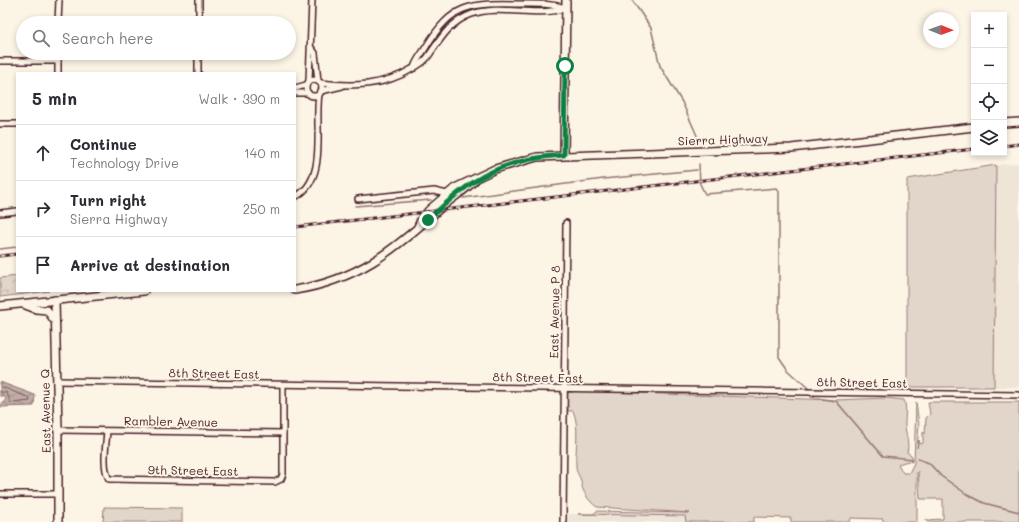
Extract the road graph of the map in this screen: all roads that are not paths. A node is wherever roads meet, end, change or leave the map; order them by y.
1 (59, 0) edge
2 (199, 0) edge
3 (312, 0) edge
4 (566, 0) edge
5 (566, 8) junction
6 (58, 16) edge
7 (198, 16) edge
8 (312, 48) junction
9 (198, 60) edge
10 (0, 61) edge
11 (58, 61) joint
12 (414, 68) junction
13 (58, 72) edge
14 (198, 72) edge
15 (319, 82) junction
16 (308, 83) junction
17 (349, 85) junction
18 (296, 88) edge
19 (296, 93) edge
20 (320, 93) junction
21 (308, 94) junction
22 (1019, 122) edge
23 (1007, 123) edge
24 (0, 124) edge
25 (16, 124) edge
26 (971, 127) edge
27 (564, 155) junction
28 (476, 179) junction
29 (447, 194) junction
30 (296, 196) edge
31 (358, 199) dead end
32 (16, 211) edge
33 (0, 213) edge
34 (566, 223) dead end
35 (418, 226) junction
36 (296, 290) edge
37 (134, 292) edge
38 (55, 300) junction
39 (23, 304) junction
40 (0, 306) edge
41 (56, 325) junction
42 (56, 381) junction
43 (284, 385) junction
44 (564, 388) junction
45 (1019, 395) edge
46 (58, 430) junction
47 (107, 431) junction
48 (283, 433) junction
49 (0, 494) edge
50 (58, 494) junction
51 (58, 522) edge
52 (563, 522) edge

1 - 6 street
2 - 7 street
3 - 8 street
4 - 5 main road
5 - 12 street
5 - 12 street
5 - 27 main road
8 - 15 street
8 - 16 street
9 - 14 street
10 - 11 street
11 - 13 street
12 - 17 street
15 - 16 street
15 - 17 street
15 - 20 street
16 - 18 street
16 - 21 street
17 - 20 street
19 - 21 street
20 - 21 street
20 - 30 street
22 - 23 main road
24 - 25 street
26 - 27 main road, Sierra Highway
27 - 28 main road, Sierra Highway
28 - 29 main road, Sierra Highway
28 - 35 main road, Sierra Highway
29 - 31 street
29 - 35 main road, Sierra Highway
32 - 33 street
34 - 44 street, East Avenue P 8
35 - 36 main road, Sierra Highway
37 - 38 main road
38 - 39 main road
38 - 41 main road, East Avenue Q
39 - 40 main road
39 - 41 main road
41 - 42 main road, East Avenue Q
42 - 43 street, 8th Street East
42 - 46 main road, East Avenue Q
43 - 44 street, 8th Street East
43 - 48 street
44 - 45 street, 8th Street East
44 - 52 street, East Avenue P 8
46 - 47 street, Rambler Avenue
46 - 50 main road, East Avenue Q
47 - 48 street, Rambler Avenue
47 - 48 street, 9th Street East
49 - 50 street
50 - 51 main road, East Avenue Q

